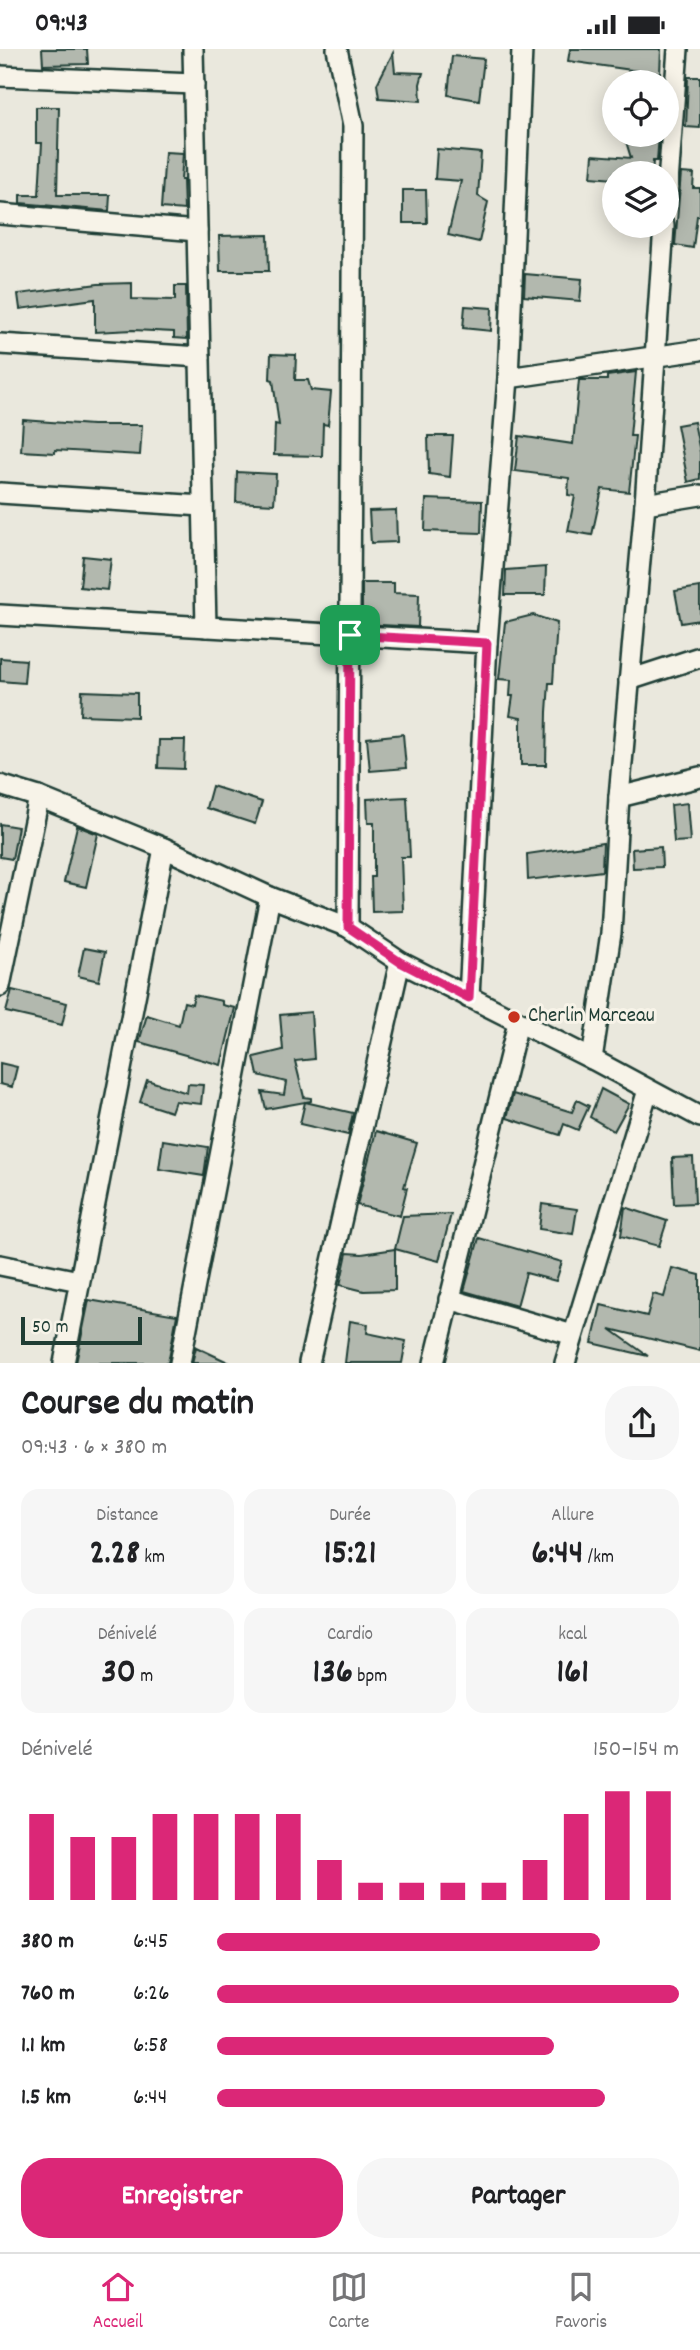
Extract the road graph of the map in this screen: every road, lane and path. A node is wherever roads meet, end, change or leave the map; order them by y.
1 (193, 49) edge
2 (337, 49) edge
3 (522, 49) edge
4 (678, 49) edge
5 (0, 76) edge
6 (194, 83) junction
7 (670, 161) edge
8 (0, 214) edge
9 (197, 231) junction
10 (663, 238) edge
11 (0, 344) edge
12 (700, 350) edge
13 (200, 357) junction
14 (654, 358) junction
15 (508, 378) junction
16 (0, 493) edge
17 (700, 495) edge
18 (645, 504) junction
19 (203, 506) junction
20 (0, 615) edge
21 (206, 627) junction
22 (350, 635) junction
23 (487, 643) junction
24 (700, 657) edge
25 (629, 680) junction
26 (700, 777) edge
27 (0, 785) edge
28 (619, 796) junction
29 (39, 797) junction
30 (164, 848) junction
31 (270, 897) junction
32 (348, 927) junction
33 (6, 928) edge
34 (400, 962) junction
35 (0, 986) edge
36 (469, 998) junction
37 (518, 1023) junction
38 (592, 1059) junction
39 (648, 1090) junction
40 (700, 1118) edge
41 (0, 1265) edge
42 (79, 1280) junction
43 (449, 1299) junction
44 (573, 1335) junction
45 (64, 1363) edge
46 (180, 1363) edge
47 (309, 1363) edge
48 (434, 1363) edge
49 (565, 1363) edge

1 - 6 street
2 - 22 street
3 - 15 street
4 - 7 street
5 - 6 street
6 - 9 street
8 - 9 street
9 - 13 street
10 - 14 street
11 - 13 street
12 - 14 street
13 - 19 street
14 - 15 street
14 - 18 street
15 - 23 street
16 - 19 street
17 - 18 street
18 - 25 street
19 - 21 street
20 - 21 street
21 - 22 street
22 - 23 street
22 - 32 street
23 - 36 street
24 - 25 street
25 - 28 street
26 - 28 street
27 - 29 street
28 - 38 street
29 - 30 street
29 - 33 street
30 - 31 street
30 - 42 street
31 - 32 street
31 - 46 street
32 - 34 street
33 - 35 street
34 - 36 street
34 - 47 street
36 - 37 street
37 - 38 street
37 - 43 street
38 - 39 street
39 - 40 street
39 - 44 street
41 - 42 street
42 - 45 street
43 - 44 street
43 - 48 street
44 - 49 street

